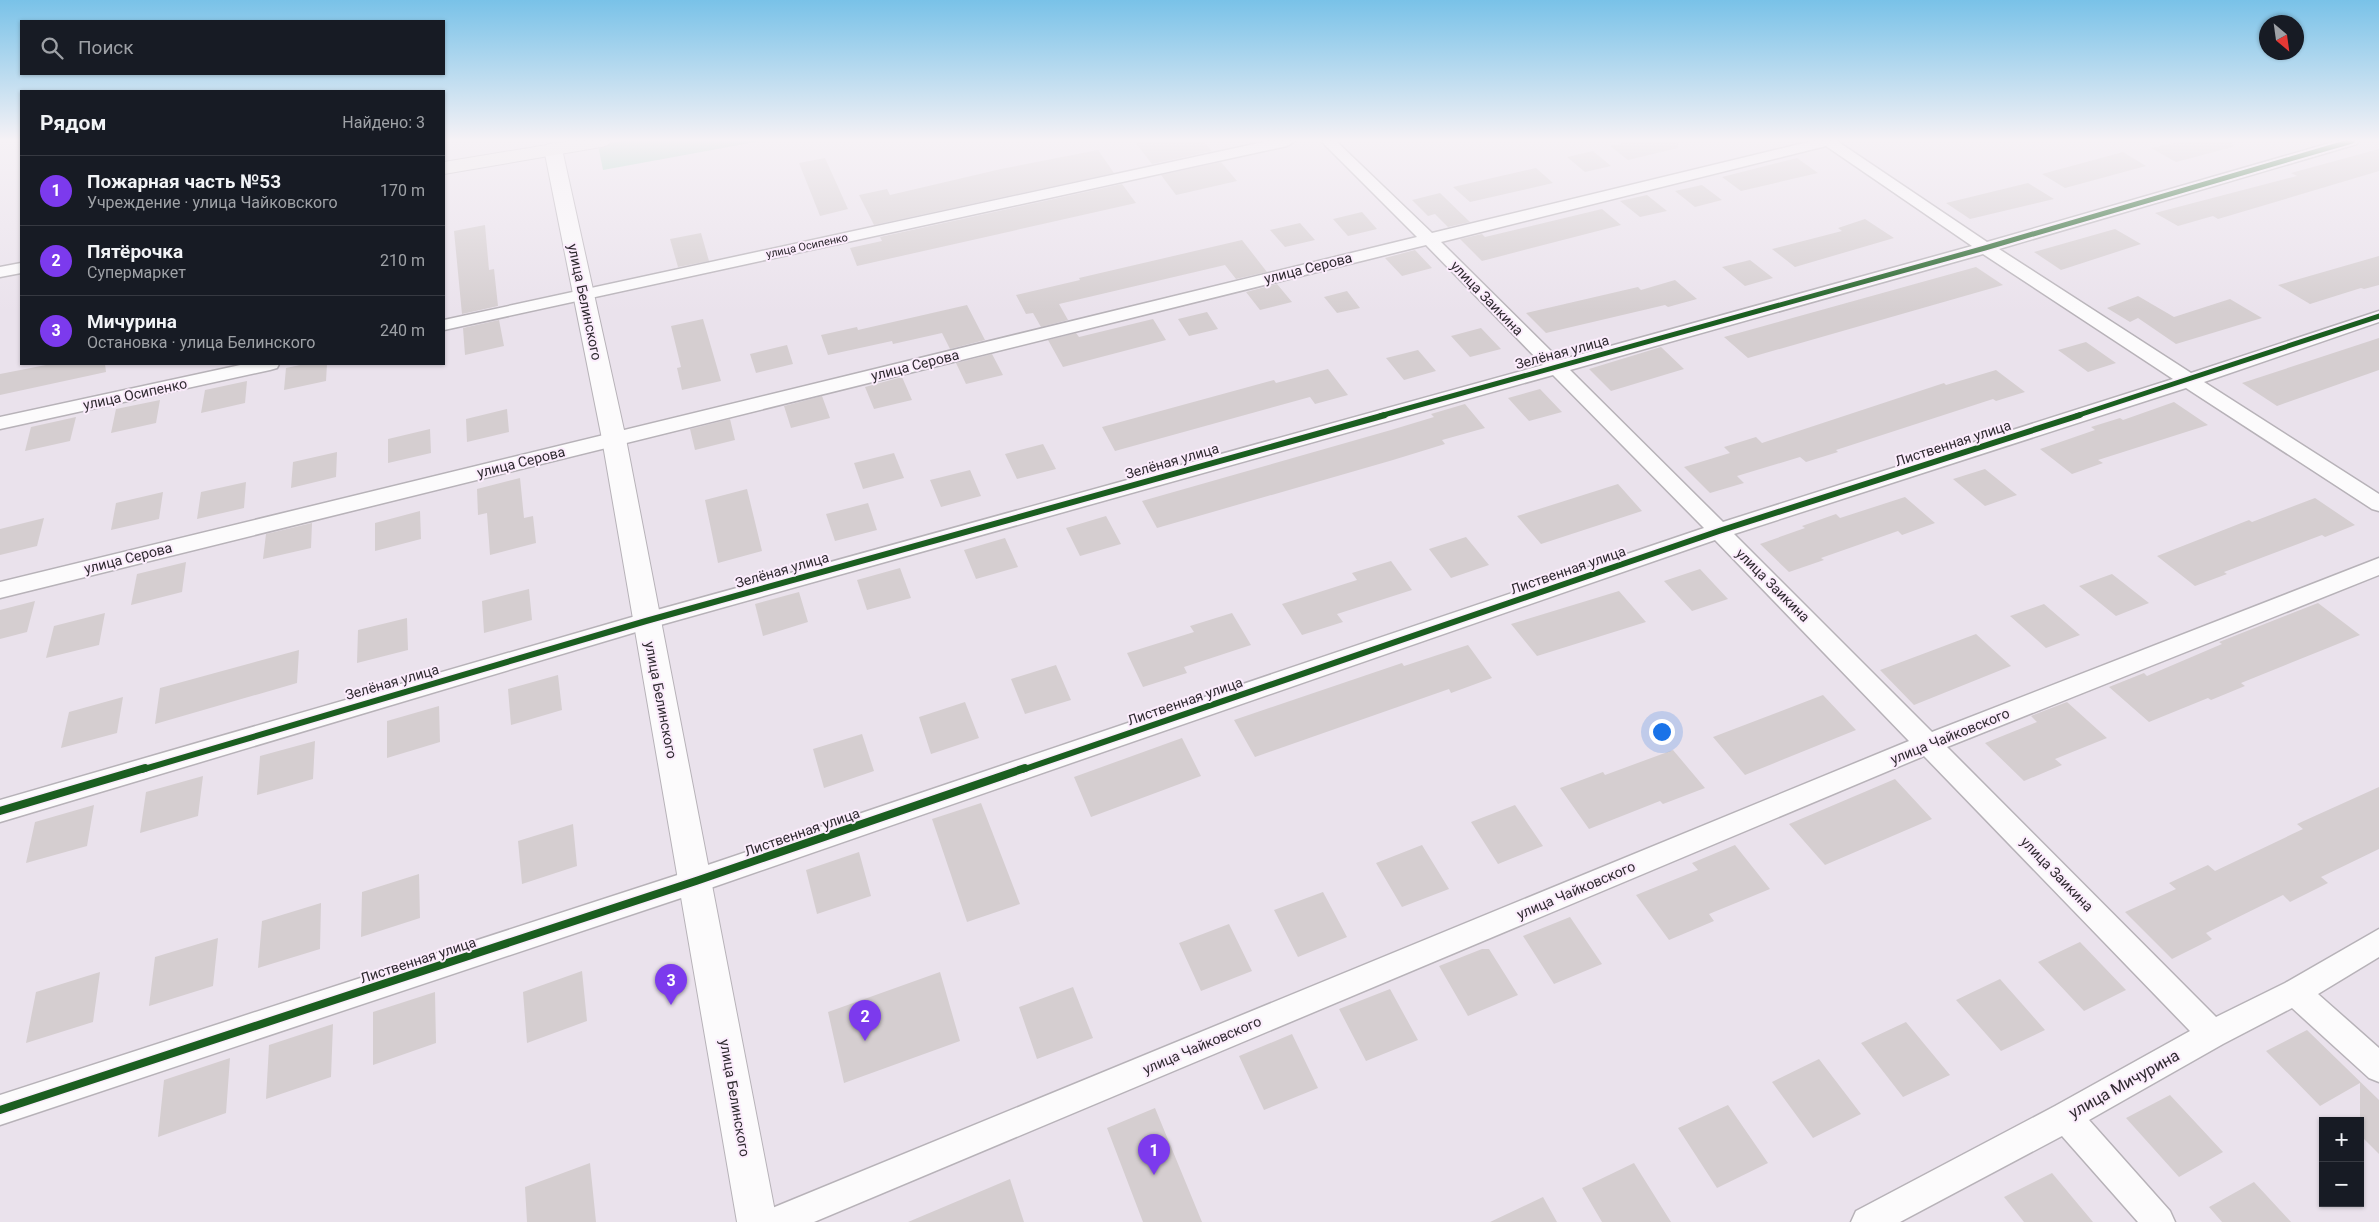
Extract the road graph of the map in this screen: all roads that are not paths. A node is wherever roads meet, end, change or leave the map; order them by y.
1 (563, 198) edge
2 (1022, 198) edge
3 (1387, 198) edge
4 (1596, 198) edge
5 (1912, 198) edge
6 (2155, 198) edge
7 (1429, 239) junction
8 (1985, 248) junction
9 (20, 268) edge
10 (0, 272) edge
11 (584, 294) junction
12 (2379, 316) edge
13 (445, 325) edge
14 (265, 365) edge
15 (1554, 367) junction
16 (2188, 381) junction
17 (0, 423) edge
18 (614, 439) junction
19 (2379, 504) edge
20 (1720, 531) junction
21 (2379, 566) edge
22 (0, 590) edge
23 (646, 621) junction
24 (1930, 744) junction
25 (0, 811) edge
26 (696, 881) junction
27 (2379, 942) edge
28 (2295, 992) junction
29 (2213, 1034) junction
30 (2379, 1068) edge
31 (0, 1110) edge
32 (2066, 1117) junction
33 (757, 1222) edge
34 (776, 1222) edge
35 (1867, 1222) edge
36 (2159, 1222) edge

1 - 11 street, улица Белинского
2 - 11 street, улица Осипенко
3 - 7 street, улица Заикина
4 - 7 street, улица Серова
5 - 8 street
6 - 8 street, Зелёная улица
7 - 15 street, улица Заикина
7 - 18 street, улица Серова
8 - 15 street, Зелёная улица
8 - 16 street
9 - 10 street
11 - 13 street, улица Осипенко
11 - 18 street, улица Белинского
12 - 16 street, Лиственная улица
14 - 17 street, улица Осипенко
15 - 20 street, улица Заикина
15 - 23 street, Зелёная улица
16 - 19 street
16 - 20 street, Лиственная улица
18 - 22 street, улица Серова
18 - 23 street, улица Белинского
20 - 24 street, улица Заикина
20 - 26 street, Лиственная улица
21 - 24 street, улица Чайковского
23 - 25 street, Зелёная улица
23 - 26 street, улица Белинского
24 - 29 street, улица Заикина
24 - 34 street, улица Чайковского
26 - 31 street, Лиственная улица
26 - 33 street, улица Белинского
27 - 28 street, улица Мичурина
28 - 29 street, улица Мичурина
28 - 30 street
29 - 32 street, улица Мичурина
32 - 35 street, улица Мичурина
32 - 36 street

